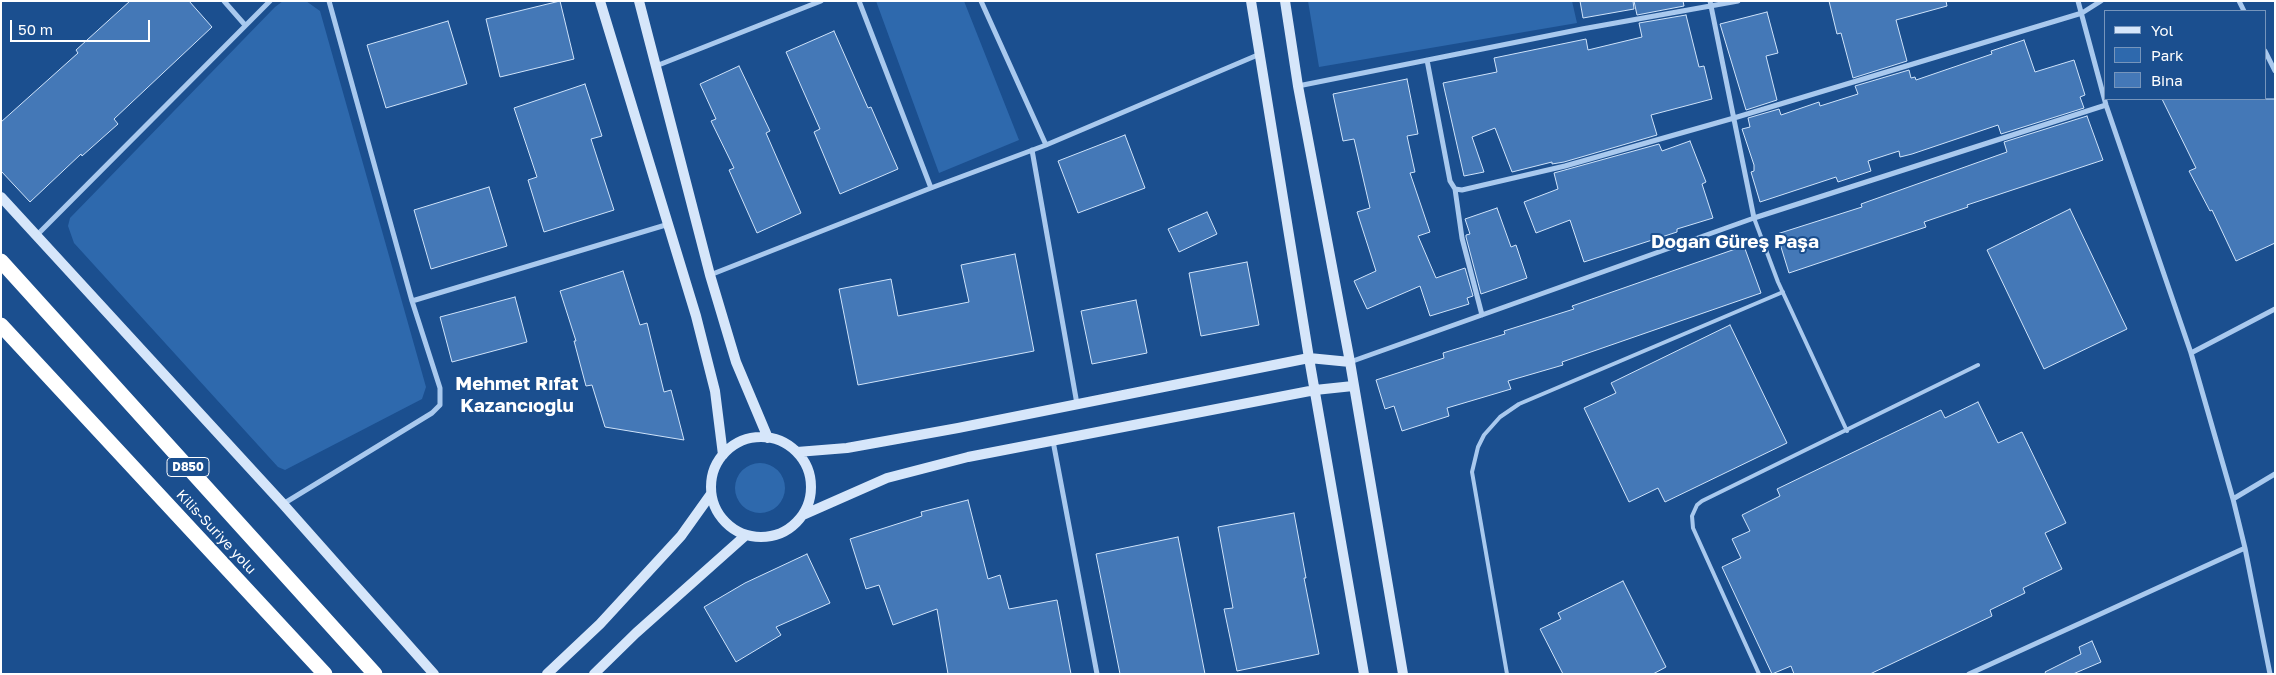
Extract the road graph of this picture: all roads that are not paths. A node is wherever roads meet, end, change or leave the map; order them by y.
1 (224, 1) edge
2 (270, 1) edge
3 (329, 1) edge
4 (600, 1) edge
5 (639, 1) edge
6 (821, 1) edge
7 (859, 1) edge
8 (981, 1) edge
9 (1251, 1) edge
10 (1285, 1) edge
11 (1738, 1) edge
12 (2078, 1) edge
13 (2101, 1) edge
14 (1711, 4) edge
15 (2082, 13) junction
16 (245, 25) junction
17 (2266, 53) edge
18 (1260, 54) junction
19 (1427, 60) junction
20 (654, 67) junction
21 (2275, 71) edge
22 (1298, 86) junction
23 (2104, 97) edge
24 (2105, 100) edge
25 (2106, 105) junction
26 (1734, 118) junction
27 (1046, 145) junction
28 (1032, 150) junction
29 (931, 188) junction
30 (1455, 189) junction
31 (1, 197) edge
32 (1754, 218) junction
33 (669, 224) junction
34 (37, 235) junction
35 (1, 261) edge
36 (710, 275) junction
37 (1783, 292) junction
38 (412, 301) junction
39 (2275, 309) edge
40 (1482, 315) junction
41 (1, 324) edge
42 (2191, 353) junction
43 (1309, 358) junction
44 (1350, 362) junction
45 (1978, 365) dead end
46 (1353, 386) junction
47 (1315, 390) junction
48 (1078, 404) junction
49 (1847, 431) junction
50 (768, 438) junction
51 (1053, 441) junction
52 (797, 452) junction
53 (723, 454) junction
54 (2275, 474) edge
55 (711, 494) junction
56 (2233, 499) junction
57 (283, 504) junction
58 (803, 515) junction
59 (746, 535) junction
60 (2245, 548) junction
61 (325, 674) edge
62 (375, 674) edge
63 (434, 674) edge
64 (547, 674) edge
65 (594, 674) edge
66 (1097, 674) edge
67 (1364, 674) edge
68 (1403, 674) edge
69 (1507, 674) edge
70 (1759, 674) edge
71 (1969, 674) edge
72 (2270, 674) edge

1 - 16 street
2 - 16 street
3 - 38 street
4 - 33 street
5 - 20 street
6 - 20 street
7 - 29 street
8 - 27 street
9 - 18 street
10 - 22 street
11 - 14 street
12 - 15 street
13 - 15 street
14 - 19 street
14 - 26 street
15 - 23 street
15 - 26 street
16 - 34 street
17 - 21 street
18 - 27 street
18 - 43 street
19 - 22 street
19 - 30 street
20 - 36 street
22 - 44 street
24 - 25 street
25 - 32 street
25 - 42 street
26 - 30 street
26 - 32 street
27 - 28 street
28 - 29 street
28 - 48 street
29 - 36 street
30 - 40 street
31 - 34 street
32 - 37 lane
32 - 40 street
33 - 38 street
33 - 53 street
34 - 57 street
35 - 62 highway, D850
36 - 50 street
37 - 49 lane
37 - 69 lane
38 - 57 street
39 - 42 street
40 - 44 street
41 - 61 highway, Kilis-Suriye yolu / D850
42 - 56 street
43 - 44 street
43 - 47 street
43 - 48 street
44 - 46 street
45 - 49 lane
46 - 47 street
46 - 68 street
47 - 51 street
47 - 67 street
48 - 52 street
49 - 70 lane
50 - 52 street
50 - 53 street
51 - 58 street
51 - 66 street
52 - 58 street
53 - 55 street
54 - 56 street
55 - 59 street
55 - 64 street
56 - 60 street
57 - 63 street
58 - 59 street
59 - 65 street
60 - 71 street
60 - 72 street

